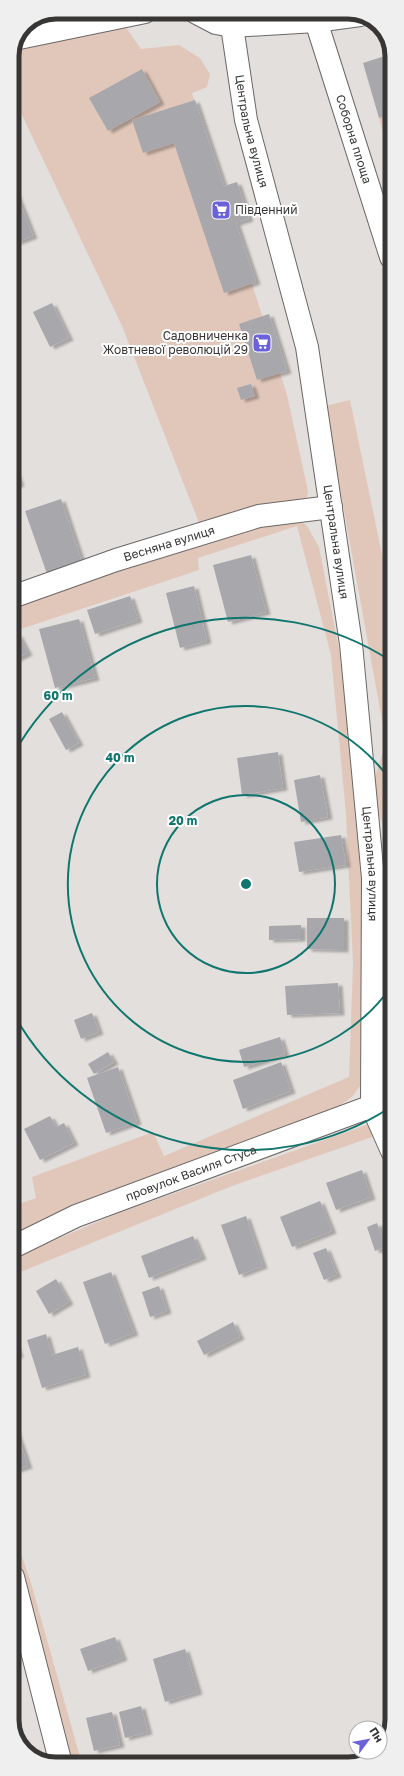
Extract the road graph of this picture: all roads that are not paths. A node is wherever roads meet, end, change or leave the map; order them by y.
1 (111, 19) edge
2 (208, 19) edge
3 (331, 19) edge
4 (316, 21) junction
5 (232, 26) junction
6 (24, 37) edge
7 (385, 237) edge
8 (331, 507) junction
9 (19, 595) edge
10 (372, 1106) junction
11 (385, 1136) edge
12 (19, 1244) edge
13 (19, 1600) edge
14 (59, 1757) edge

1 - 6 street
2 - 5 street
3 - 4 street
4 - 5 street
4 - 7 street, Соборна площа
5 - 8 street, Центральна вулиця
8 - 9 street, Весняна вулиця
8 - 10 street, Центральна вулиця
10 - 11 street
10 - 12 street, провулок Василя Стуса
13 - 14 street

